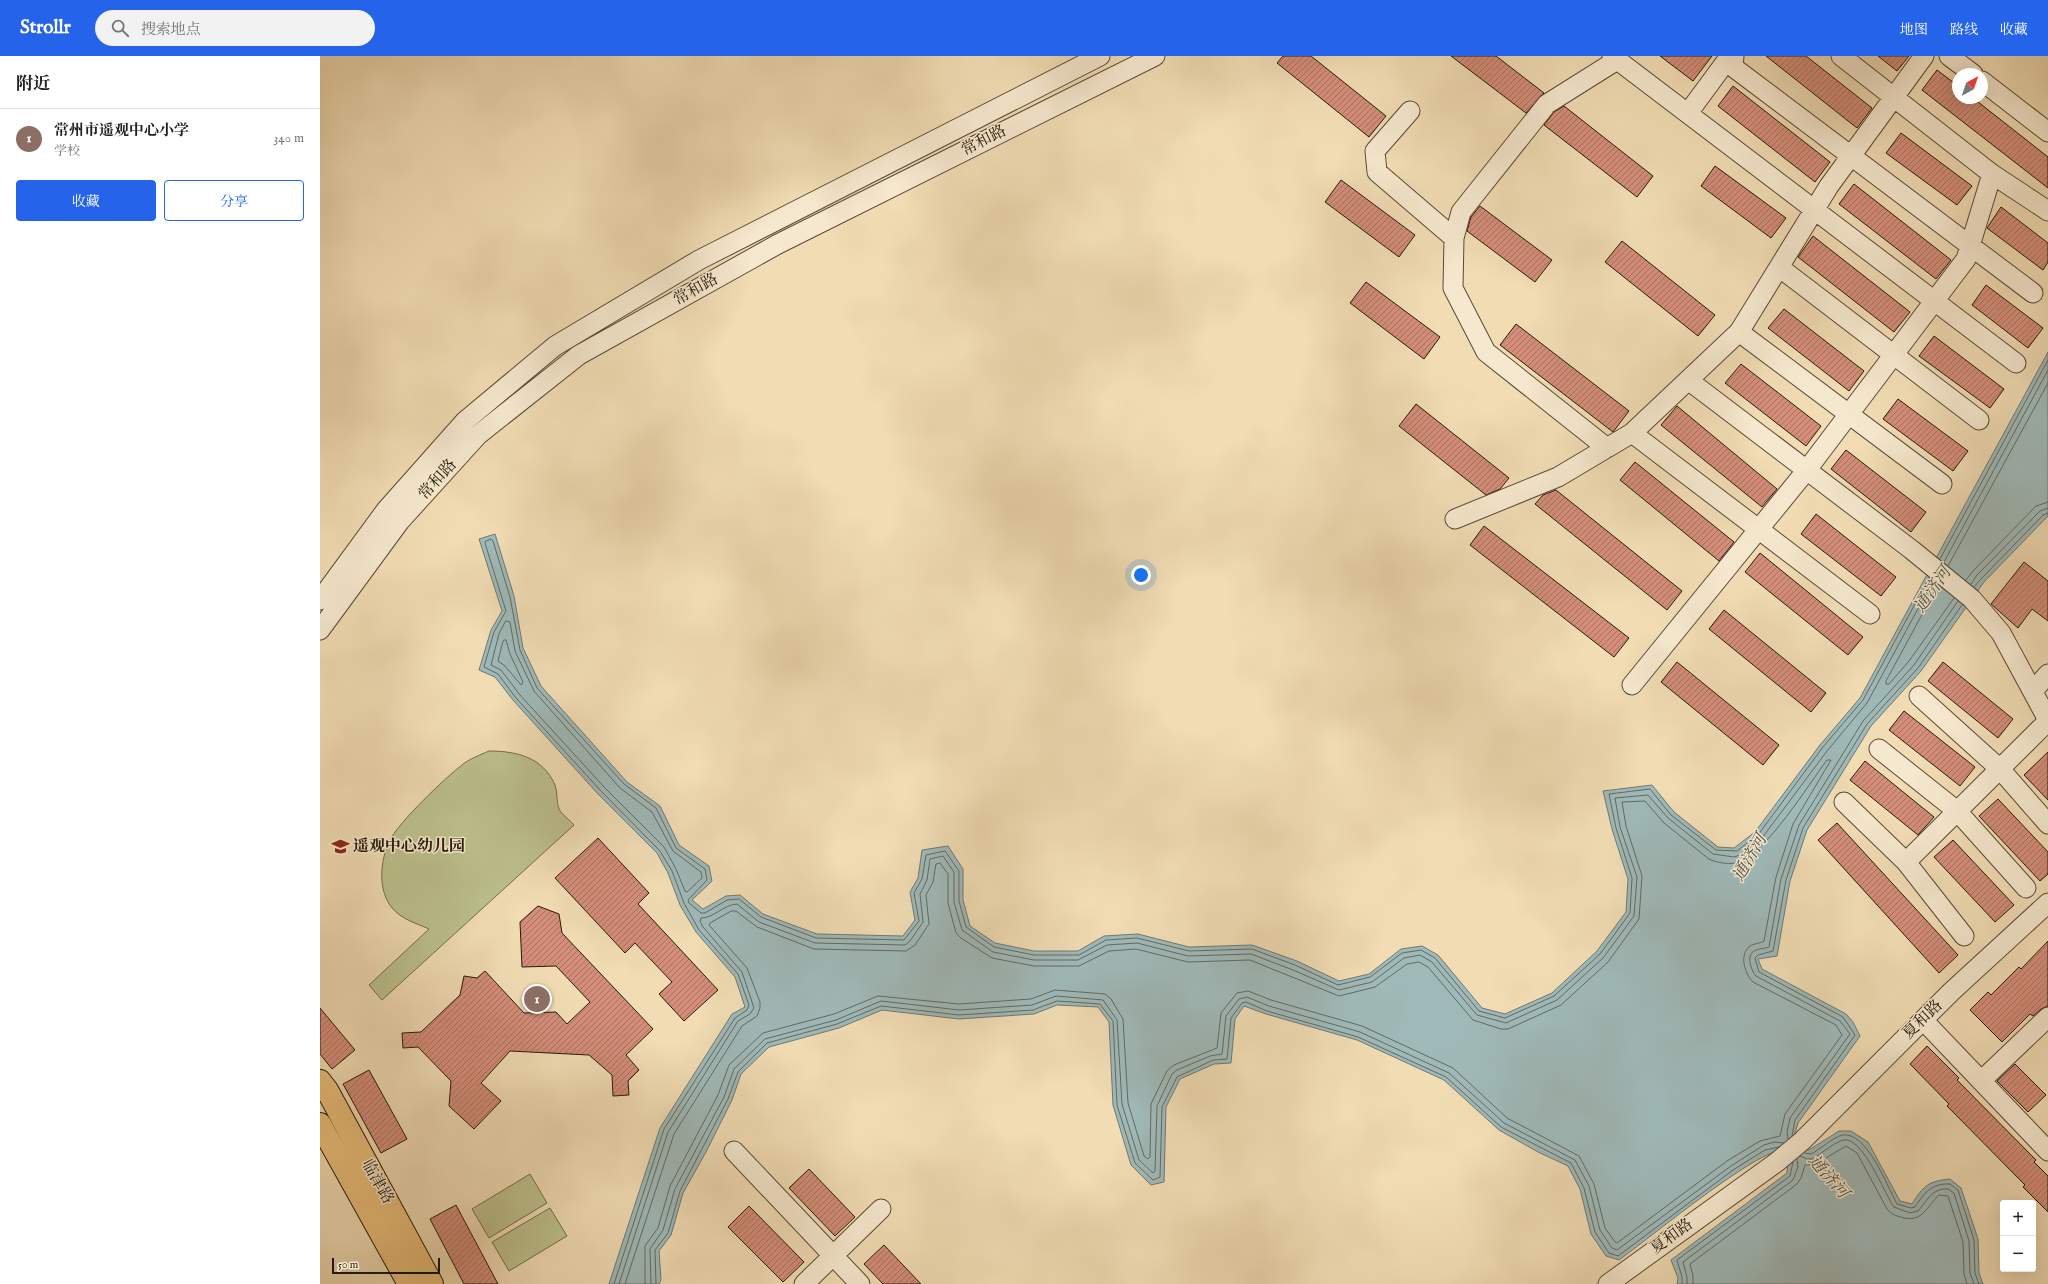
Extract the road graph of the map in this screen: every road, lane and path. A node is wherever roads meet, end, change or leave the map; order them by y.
1 (1100, 56) edge
2 (1155, 56) edge
3 (1730, 56) edge
4 (1734, 56) edge
5 (1841, 56) edge
6 (1924, 56) edge
7 (1950, 56) edge
8 (1614, 58) edge
9 (1965, 68) edge
10 (1988, 86) edge
11 (1894, 98) junction
12 (1410, 111) dead end
13 (1688, 113) junction
14 (2048, 132) edge
15 (1851, 156) junction
16 (1992, 174) junction
17 (1815, 209) junction
18 (2048, 211) edge
19 (1454, 238) junction
20 (1970, 246) junction
21 (1779, 267) junction
22 (2033, 293) dead end
23 (1935, 300) junction
24 (1739, 332) junction
25 (1894, 355) junction
26 (2016, 363) dead end
27 (1688, 380) junction
28 (1849, 414) junction
29 (1979, 420) dead end
30 (1632, 433) junction
31 (1607, 448) junction
32 (1806, 471) junction
33 (1942, 484) dead end
34 (1455, 519) dead end
35 (1759, 530) junction
36 (320, 600) edge
37 (1870, 614) dead end
38 (320, 630) edge
39 (2048, 674) edge
40 (1632, 685) dead end
41 (2032, 691) junction
42 (1919, 696) dead end
43 (2048, 720) edge
44 (1879, 749) dead end
45 (2000, 769) junction
46 (1844, 802) dead end
47 (1957, 811) junction
48 (2048, 824) edge
49 (1906, 862) junction
50 (2026, 888) dead end
51 (2048, 903) edge
52 (1964, 936) dead end
53 (2048, 1017) edge
54 (1923, 1020) junction
55 (320, 1081) edge
56 (1981, 1081) junction
57 (320, 1124) edge
58 (734, 1151) dead end
59 (2048, 1151) edge
60 (881, 1209) dead end
61 (833, 1255) junction
62 (409, 1284) edge
63 (432, 1284) edge
64 (804, 1284) edge
65 (860, 1284) edge
66 (1608, 1284) edge

1 - 36 street, 常和路
2 - 38 street, 常和路
3 - 13 street
4 - 15 street
5 - 11 street
6 - 11 street
7 - 9 street
8 - 13 street
8 - 19 street
10 - 14 street
11 - 15 street
11 - 16 street
12 - 19 street
13 - 17 street
15 - 17 street
15 - 20 street
16 - 18 street
16 - 20 street
17 - 21 street
17 - 23 street
19 - 31 street
20 - 22 street
20 - 23 street
21 - 24 street
21 - 25 street
23 - 25 street
23 - 26 street
24 - 27 street
24 - 28 street
25 - 28 street
25 - 29 street
27 - 30 street
27 - 32 street
28 - 32 street
28 - 33 street
30 - 31 street
30 - 35 street
31 - 34 street
32 - 35 street
32 - 41 street
35 - 37 street
35 - 40 street
39 - 41 street
41 - 43 street
42 - 45 street
43 - 45 street
44 - 47 street
45 - 47 street
45 - 48 street
46 - 49 street
47 - 49 street
47 - 50 street
49 - 52 street
51 - 54 street, 夏和路
53 - 56 street
54 - 56 street
54 - 66 street, 夏和路
55 - 63 main road, 临津路
56 - 59 street
57 - 62 main road, 临津路
58 - 61 street
60 - 61 street
61 - 64 street
61 - 65 street

